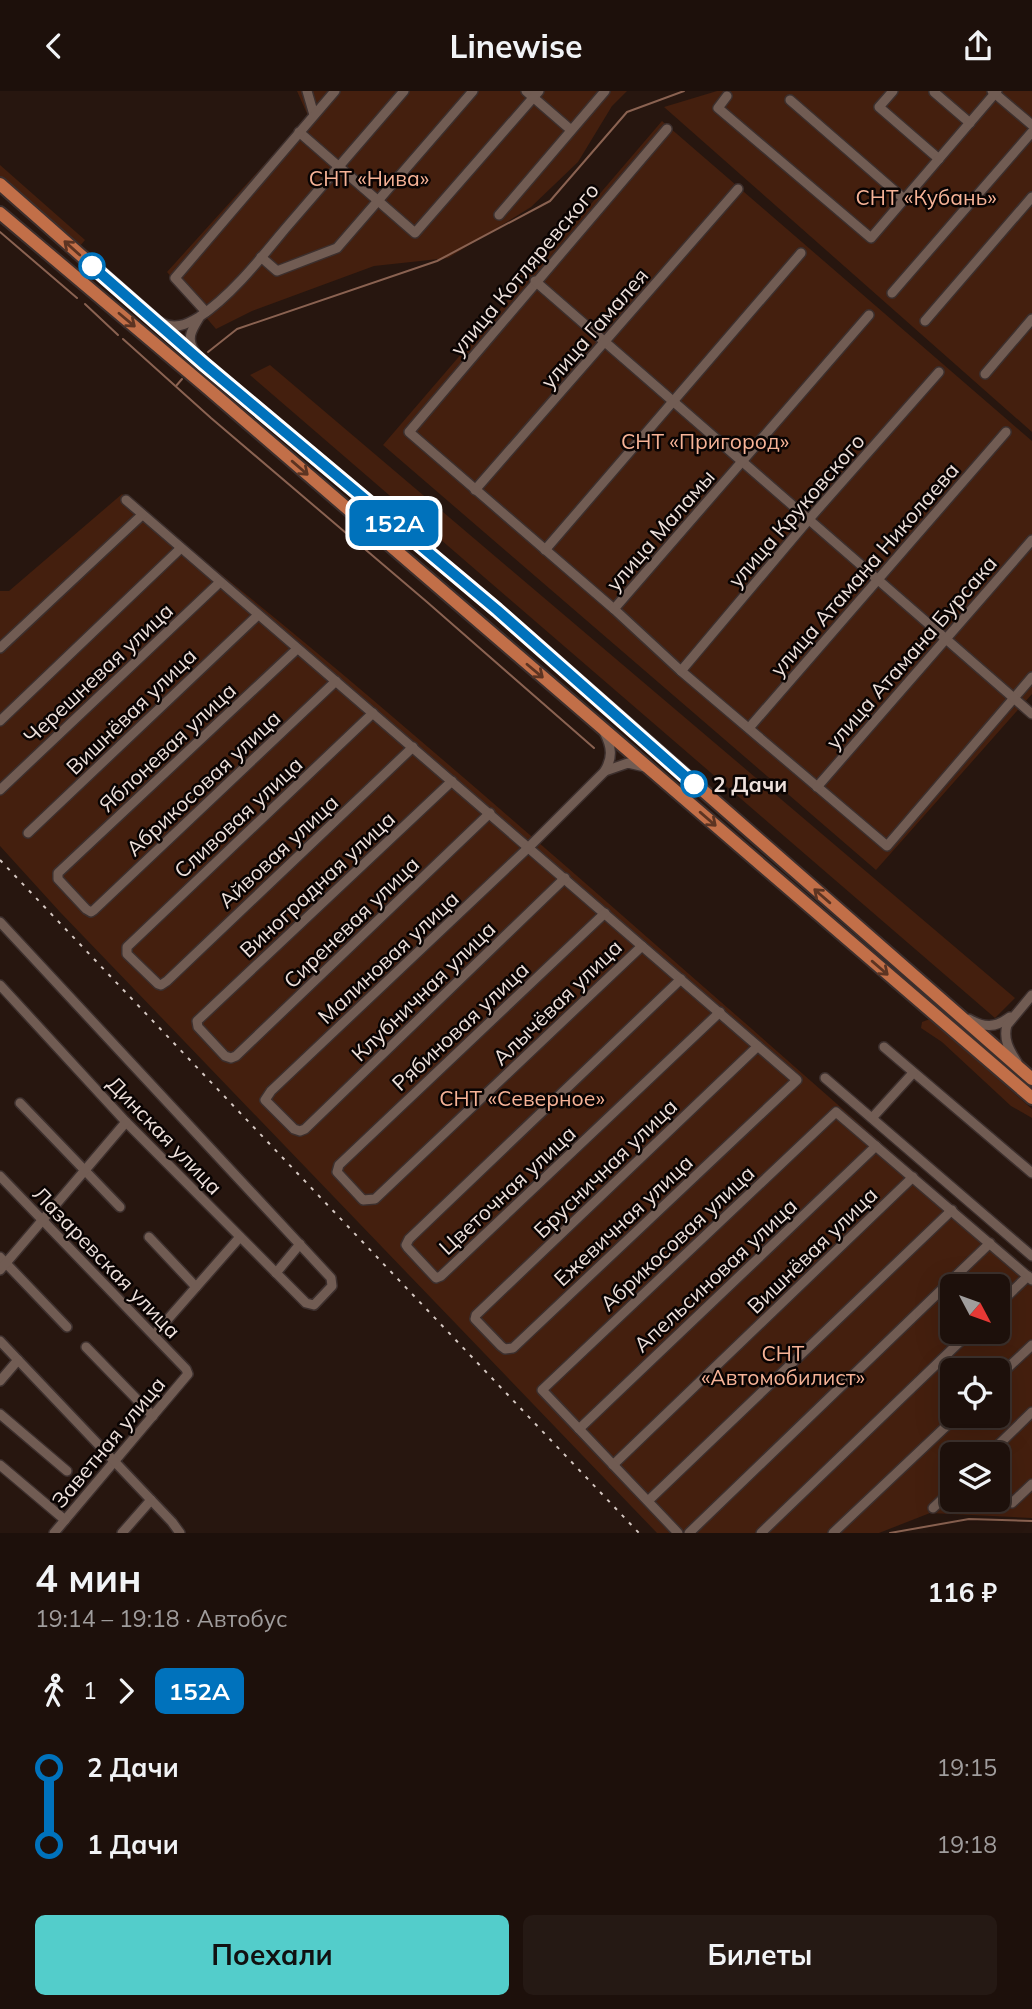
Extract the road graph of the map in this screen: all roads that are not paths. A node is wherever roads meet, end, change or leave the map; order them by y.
1 (307, 91) edge
2 (335, 91) edge
3 (404, 91) edge
4 (473, 91) edge
5 (605, 91) edge
6 (893, 91) edge
7 (934, 92) edge
8 (995, 92) edge
9 (533, 93) edge
10 (727, 96) dead end
11 (790, 100) dead end
12 (314, 115) junction
13 (970, 123) junction
14 (1032, 125) edge
15 (667, 129) dead end
16 (571, 130) junction
17 (299, 132) junction
18 (1032, 132) edge
19 (939, 159) junction
20 (339, 166) junction
21 (0, 184) edge
22 (738, 189) dead end
23 (1032, 197) edge
24 (904, 199) junction
25 (378, 201) junction
26 (0, 213) edge
27 (499, 215) dead end
28 (801, 253) dead end
29 (261, 257) junction
30 (536, 281) junction
31 (892, 293) dead end
32 (203, 314) junction
33 (869, 315) dead end
34 (149, 317) junction
35 (1032, 319) edge
36 (925, 321) dead end
37 (605, 340) junction
38 (204, 364) junction
39 (939, 372) dead end
40 (985, 374) dead end
41 (673, 401) junction
42 (1006, 432) dead end
43 (743, 461) junction
44 (475, 490) junction
45 (125, 500) dead end
46 (142, 515) junction
47 (810, 518) junction
48 (1032, 540) edge
49 (181, 548) junction
50 (544, 550) junction
51 (879, 580) junction
52 (220, 582) junction
53 (614, 609) junction
54 (497, 610) junction
55 (258, 615) junction
56 (483, 627) junction
57 (529, 637) junction
58 (947, 638) junction
59 (0, 648) edge
60 (297, 649) junction
61 (514, 653) junction
62 (681, 671) junction
63 (1032, 677) edge
64 (336, 681) junction
65 (1014, 698) junction
66 (373, 713) junction
67 (1032, 714) edge
68 (0, 721) edge
69 (749, 728) junction
70 (603, 729) junction
71 (413, 747) junction
72 (648, 768) junction
73 (604, 772) junction
74 (452, 781) junction
75 (817, 787) junction
76 (0, 790) edge
77 (490, 813) junction
78 (28, 834) dead end
79 (529, 848) junction
80 (565, 879) junction
81 (94, 910) joint
82 (605, 913) junction
83 (0, 922) edge
84 (642, 946) junction
85 (681, 979) junction
86 (167, 981) joint
87 (0, 985) edge
88 (1032, 995) edge
89 (1028, 1006) edge
90 (954, 1011) junction
91 (720, 1012) junction
92 (1017, 1012) junction
93 (758, 1046) junction
94 (884, 1047) dead end
95 (236, 1056) joint
96 (913, 1073) junction
97 (1027, 1074) edge
98 (825, 1078) dead end
99 (1032, 1098) edge
100 (20, 1103) dead end
101 (872, 1118) junction
102 (126, 1122) junction
103 (305, 1129) joint
104 (876, 1146) junction
105 (84, 1170) junction
106 (1032, 1173) edge
107 (0, 1176) edge
108 (913, 1177) junction
109 (375, 1199) joint
110 (120, 1207) dead end
111 (951, 1210) junction
112 (42, 1221) junction
113 (149, 1237) dead end
114 (240, 1237) junction
115 (990, 1243) junction
116 (300, 1244) junction
117 (1032, 1256) edge
118 (2, 1263) edge
119 (276, 1273) junction
120 (1030, 1278) edge
121 (196, 1287) junction
122 (1010, 1295) edge
123 (475, 1315) joint
124 (68, 1327) dead end
125 (154, 1335) junction
126 (0, 1341) edge
127 (958, 1344) edge
128 (1032, 1345) edge
129 (86, 1347) dead end
130 (18, 1360) junction
131 (1010, 1366) edge
132 (188, 1374) joint
133 (0, 1381) edge
134 (1032, 1412) edge
135 (0, 1414) edge
136 (153, 1416) junction
137 (944, 1428) edge
138 (579, 1429) junction
139 (1001, 1442) edge
140 (115, 1462) junction
141 (0, 1465) edge
142 (613, 1465) junction
143 (67, 1471) dead end
144 (1032, 1484) edge
145 (151, 1500) junction
146 (648, 1501) junction
147 (940, 1501) edge
148 (1012, 1503) dead end
149 (933, 1508) dead end
150 (65, 1520) junction
151 (54, 1533) edge
152 (122, 1533) edge
153 (180, 1533) edge
154 (678, 1533) edge
155 (689, 1533) edge
156 (761, 1533) edge
157 (833, 1533) edge

1 - 12 street
2 - 12 street
3 - 20 street
4 - 25 street
5 - 16 street
6 - 19 street
7 - 13 street
8 - 13 street
8 - 14 street
9 - 16 street
9 - 25 street
10 - 24 street
11 - 24 street
12 - 17 street
13 - 19 street
15 - 30 street, улица Котляревского
16 - 27 street
17 - 20 street
17 - 32 street
18 - 31 street
19 - 24 street
20 - 25 street
20 - 29 street
34 -> 21 main road
22 - 37 street, улица Гамалея
23 - 36 street
25 - 29 street
26 -> 56 main road
28 - 41 street
29 - 32 street
30 - 37 street
30 - 44 street, улица Котляревского
32 - 34 street
32 - 38 street
33 - 43 street, улица Маламы
34 - 38 main road
35 - 40 street
37 - 41 street
37 - 44 street, улица Гамалея
38 - 54 main road
39 - 47 street, улица Круковского
41 - 43 street
41 - 50 street
42 - 51 street, улица Атамана Николаева
43 - 47 street
43 - 53 street, улица Маламы
44 - 50 street
45 - 46 street
46 - 49 street
46 - 59 street
47 - 51 street
47 - 62 street, улица Круковского
48 - 58 street, улица Атамана Бурсака
49 - 52 street
49 - 68 street
50 - 53 street
51 - 58 street
51 - 69 street, улица Атамана Николаева
52 - 55 street
52 - 76 street, Черешневая улица
53 - 62 street
54 - 56 main road
54 - 57 main road
55 - 60 street
55 - 78 street, Вишнёвая улица
56 - 61 main road
57 - 61 main road
90 -> 57 main road
58 - 65 street
58 - 75 street, улица Атамана Бурсака
60 - 64 street
60 - 81 street, Яблоневая улица
61 -> 70 main road
62 - 69 street
63 - 65 street
64 - 66 street
64 - 81 street, Абрикосовая улица
65 - 67 street
65 - 75 street
66 - 71 street
66 - 86 street, Сливовая улица
69 - 75 street
70 - 72 main road
70 - 73 street
71 - 74 street
71 - 86 street, Айвовая улица
72 - 73 street
72 -> 99 main road
73 - 79 street, Малиновая улица
74 - 77 street
74 - 95 street, Виноградная улица
77 - 79 street
77 - 95 street, Сиреневая улица
79 - 80 street
79 - 103 street, Малиновая улица
80 - 82 street
80 - 103 street, Клубничная улица
82 - 84 street
82 - 109 street, Рябиновая улица
83 - 116 street
84 - 85 street
84 - 109 street, Алычёвая улица
85 - 91 street
85 - 91 street, Цветочная улица
87 - 102 street, Динская улица
88 - 89 street
89 - 92 street
90 - 92 street
90 - 97 main road
91 - 93 street
92 - 97 street
93 - 123 street, Брусничная улица
93 - 123 street, Ежевичная улица
94 - 96 street
96 - 101 street
96 - 106 street
98 - 101 street
100 - 105 street
101 - 117 street
102 - 105 street
102 - 114 street, Динская улица
104 - 108 street
104 - 138 street, Апельсиновая улица
104 - 138 street, Абрикосовая улица
105 - 110 street
105 - 112 street
107 - 112 street, Лазаревская улица
108 - 111 street
108 - 142 street, Вишнёвая улица
111 - 115 street
111 - 146 street
112 - 118 street
112 - 125 street, Лазаревская улица
113 - 121 street
114 - 119 street, Динская улица
114 - 121 street
115 - 120 street
115 - 155 street
116 - 119 street
116 - 119 street, Динская улица
118 - 124 street
120 - 122 street
121 - 125 street
125 - 132 street, Лазаревская улица
126 - 130 street
127 - 156 street
128 - 131 street
129 - 136 street
130 - 133 street
130 - 140 street
132 - 136 street, Заветная улица
134 - 139 street
135 - 143 street
136 - 140 street, Заветная улица
137 - 157 street
138 - 142 street
140 - 145 street
140 - 150 street, Заветная улица
141 - 150 street
142 - 146 street
144 - 148 street
145 - 152 street
145 - 153 street
146 - 154 street
147 - 149 street
150 - 151 street, Заветная улица

